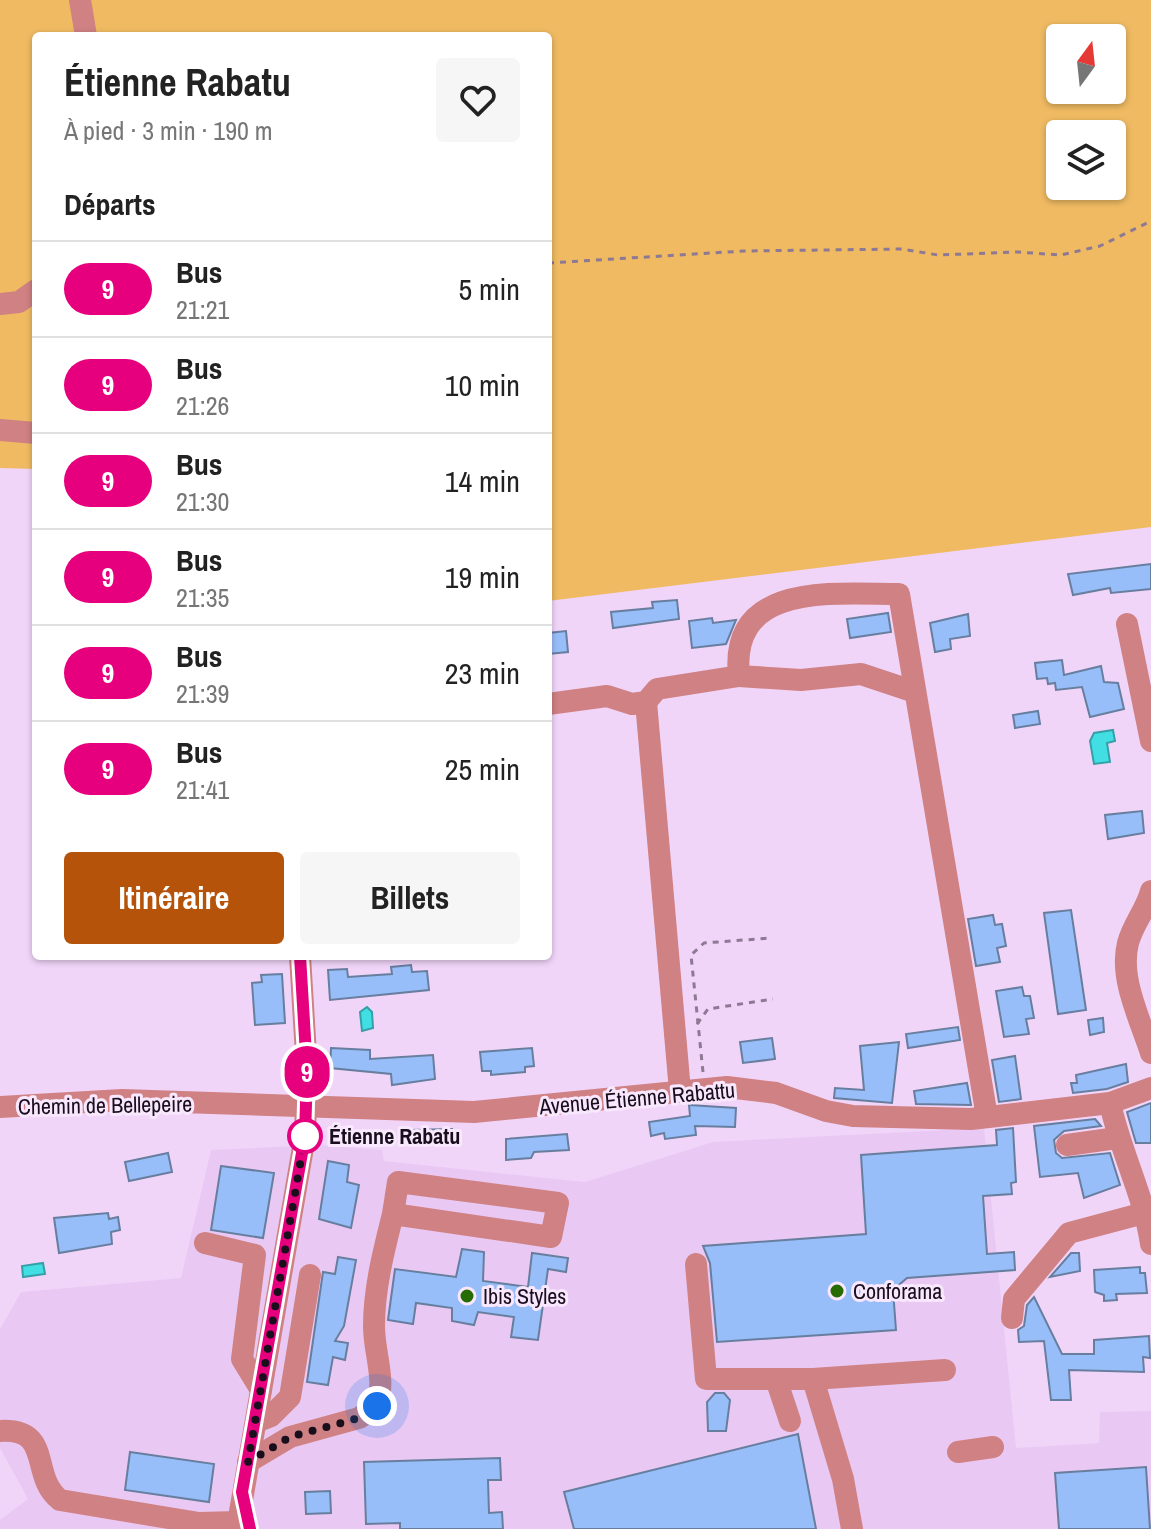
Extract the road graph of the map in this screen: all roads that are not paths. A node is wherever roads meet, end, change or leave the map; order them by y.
1 (80, 0) edge
2 (85, 32) edge
3 (32, 293) edge
4 (0, 304) edge
5 (0, 430) edge
6 (32, 433) edge
7 (1127, 624) dead end
8 (739, 676) junction
9 (915, 692) junction
10 (646, 702) junction
11 (552, 703) edge
12 (1151, 741) edge
13 (1151, 891) edge
14 (300, 960) edge
15 (1151, 1053) edge
16 (1151, 1088) edge
17 (680, 1091) junction
18 (1110, 1103) junction
19 (0, 1107) edge
20 (307, 1109) junction
21 (987, 1117) junction
22 (1117, 1138) junction
23 (1067, 1145) dead end
24 (1149, 1212) edge
25 (393, 1214) junction
26 (205, 1243) dead end
27 (1151, 1244) edge
28 (696, 1264) dead end
29 (310, 1275) dead end
30 (1012, 1318) dead end
31 (945, 1370) dead end
32 (776, 1379) junction
33 (813, 1379) junction
34 (261, 1390) junction
35 (790, 1421) dead end
36 (256, 1422) junction
37 (0, 1431) edge
38 (993, 1447) dead end
39 (958, 1452) dead end
40 (248, 1462) junction
41 (242, 1527) edge
42 (852, 1529) edge

1 - 2 street
3 - 4 street
5 - 6 street
7 - 12 street
8 - 9 street
8 - 9 street
8 - 10 street
9 - 21 street
10 - 11 street
10 - 17 street
13 - 15 street
14 - 20 street
16 - 18 street, Avenue Étienne Rabattu
17 - 20 street, Avenue Étienne Rabattu
17 - 21 street, Avenue Étienne Rabattu
18 - 21 street, Avenue Étienne Rabattu
18 - 22 street
19 - 20 street, Chemin de Bellepeire
20 - 34 street
22 - 23 street
22 - 24 street
24 - 27 street
24 - 30 street
25 - 25 street
25 - 40 street
26 - 34 street
28 - 32 street
29 - 36 street
31 - 33 street
32 - 33 street
32 - 35 street
33 - 42 street
34 - 36 street
36 - 40 street
37 - 41 street
38 - 39 street
40 - 41 street

